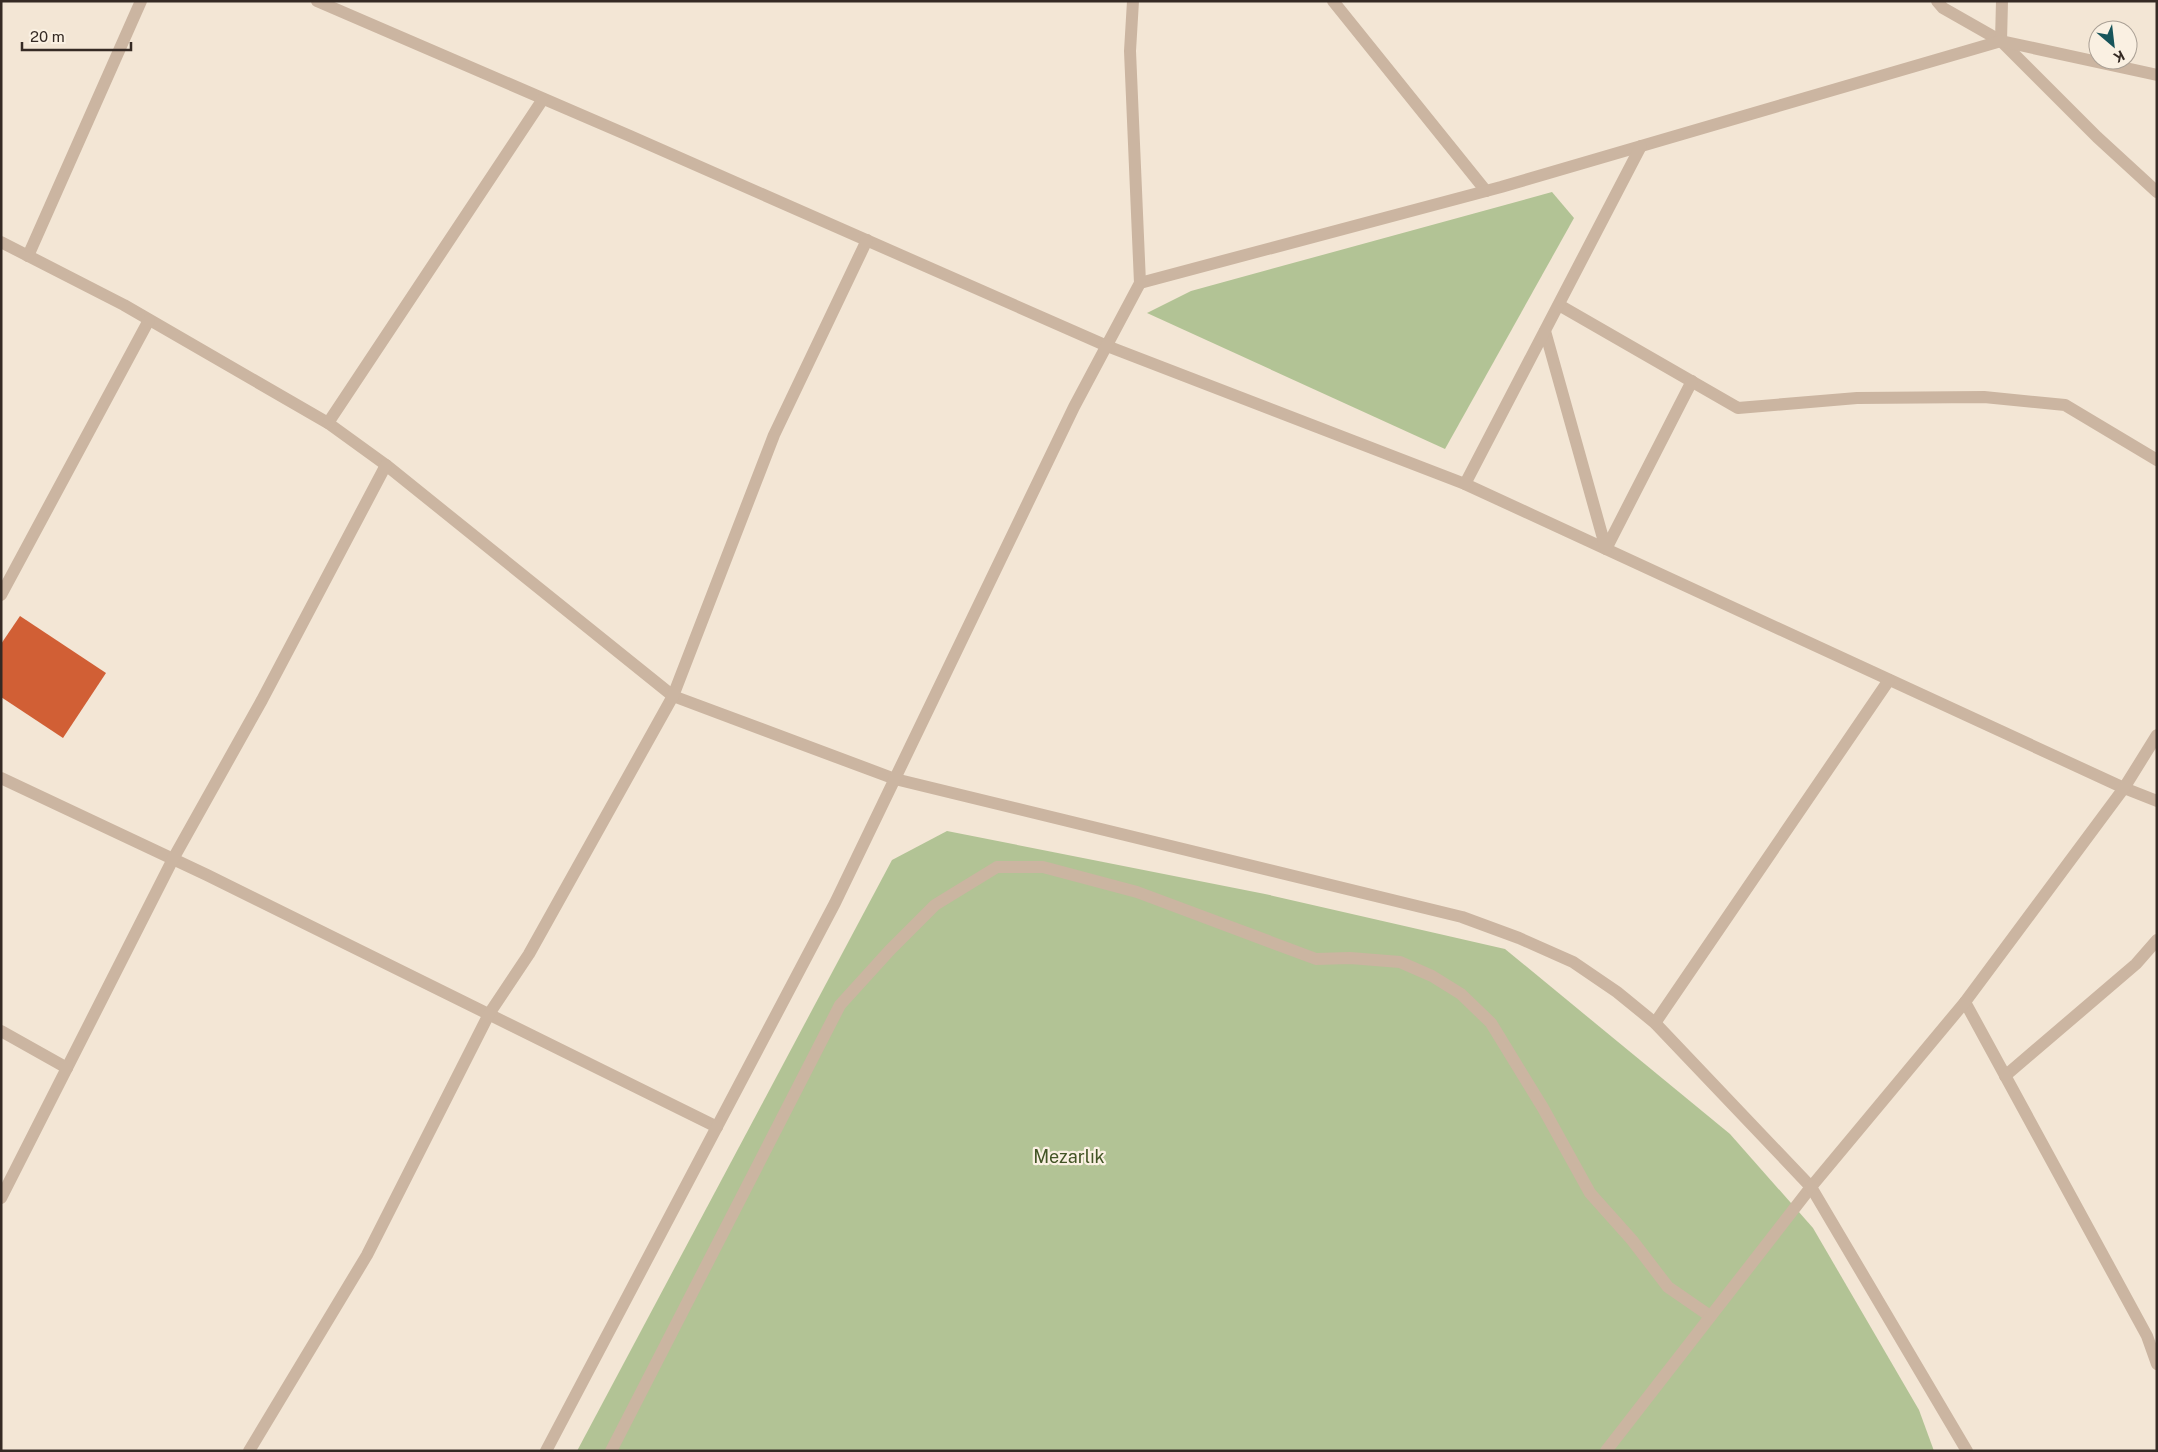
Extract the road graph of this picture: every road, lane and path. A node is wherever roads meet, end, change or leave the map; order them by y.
1 (141, 1) edge
2 (317, 1) edge
3 (1133, 1) edge
4 (1333, 1) edge
5 (1937, 1) edge
6 (2002, 1) edge
7 (2001, 40) junction
8 (2157, 76) edge
9 (543, 99) junction
10 (1642, 146) junction
11 (1486, 191) junction
12 (2157, 192) edge
13 (867, 240) junction
14 (1, 242) edge
15 (28, 256) junction
16 (1140, 283) junction
17 (1559, 305) junction
18 (150, 320) junction
19 (1545, 331) junction
20 (1107, 346) junction
21 (1692, 382) junction
22 (328, 423) junction
23 (2157, 460) edge
24 (386, 466) junction
25 (1466, 484) junction
26 (1606, 549) junction
27 (1, 595) edge
28 (1889, 680) junction
29 (673, 696) junction
30 (2157, 735) edge
31 (1, 778) edge
32 (895, 779) junction
33 (2124, 788) junction
34 (2157, 800) edge
35 (173, 859) junction
36 (2157, 940) edge
37 (1965, 1002) junction
38 (489, 1014) junction
39 (1655, 1023) junction
40 (1, 1031) edge
41 (67, 1068) junction
42 (2005, 1076) junction
43 (717, 1127) junction
44 (1810, 1187) junction
45 (1, 1198) edge
46 (1710, 1316) junction
47 (2157, 1364) edge
48 (250, 1451) edge
49 (546, 1451) edge
50 (611, 1451) edge
51 (1606, 1451) edge
52 (1967, 1451) edge

1 - 15 street
2 - 9 street
3 - 16 street
4 - 11 street
5 - 7 street
6 - 7 street
7 - 8 street
7 - 10 street
7 - 12 street
9 - 13 street
9 - 22 street
10 - 11 street
10 - 17 street
11 - 16 street
13 - 20 street
13 - 29 street
14 - 15 street
15 - 18 street
16 - 20 street
17 - 19 street
17 - 21 street
18 - 22 street
18 - 27 street
19 - 25 street
19 - 26 street
20 - 25 street
20 - 32 street
21 - 23 street
21 - 26 street
22 - 24 street
24 - 29 street
24 - 35 street
25 - 26 street
26 - 28 street
28 - 33 street
28 - 39 street
29 - 32 street
29 - 38 street
30 - 33 street
31 - 35 street
32 - 39 street
32 - 43 street
33 - 34 street
33 - 37 street
35 - 38 street
35 - 41 street
36 - 42 street
37 - 42 street
37 - 44 street
38 - 43 street
38 - 48 street
39 - 44 street
40 - 41 street
41 - 45 street
42 - 47 street
43 - 49 street
44 - 46 street
44 - 52 street
46 - 50 street
46 - 51 street

